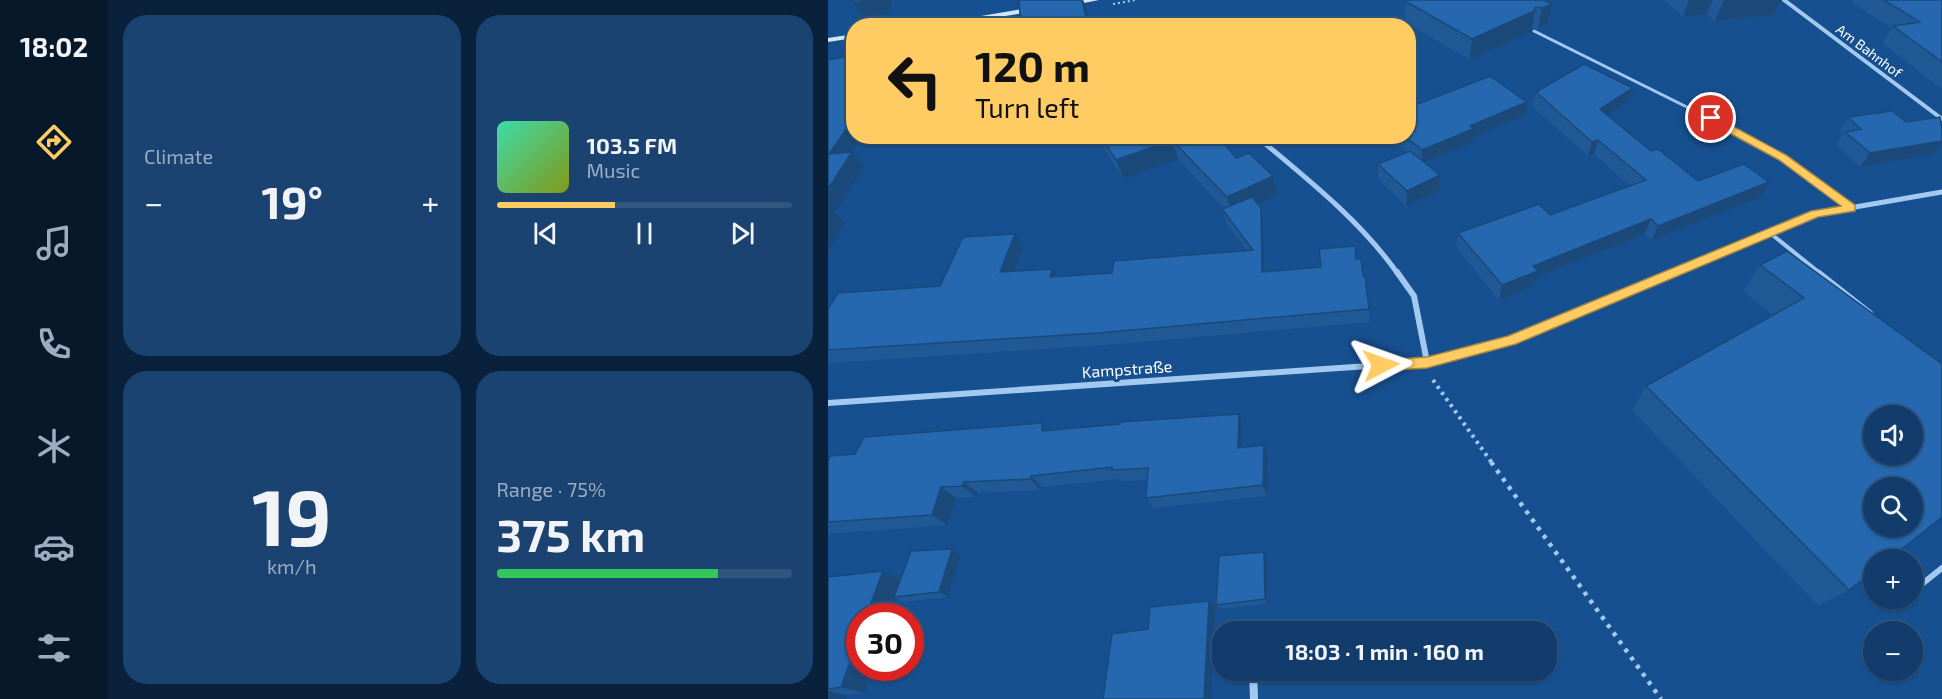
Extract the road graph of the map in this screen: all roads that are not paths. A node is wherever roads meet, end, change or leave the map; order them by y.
1 (1096, 0) edge
2 (1784, 0) edge
3 (1062, 5) edge
4 (1039, 9) edge
5 (979, 18) edge
6 (1534, 31) edge
7 (846, 37) edge
8 (828, 40) edge
9 (1942, 119) edge
10 (1265, 144) edge
11 (1942, 192) edge
12 (1851, 208) junction
13 (1770, 233) junction
14 (1878, 318) edge
15 (1427, 362) junction
16 (828, 403) edge
17 (1942, 568) edge
18 (1923, 583) edge
19 (1253, 681) edge
20 (1254, 699) edge

1 - 3 main road
2 - 9 street, Am Bahnhof
4 - 5 main road
6 - 12 lane
7 - 8 main road
10 - 15 street
11 - 12 street, Kampstraße
12 - 13 street, Kampstraße
13 - 14 lane
13 - 15 street, Kampstraße
15 - 16 street, Kampstraße
17 - 18 lane
19 - 20 street

